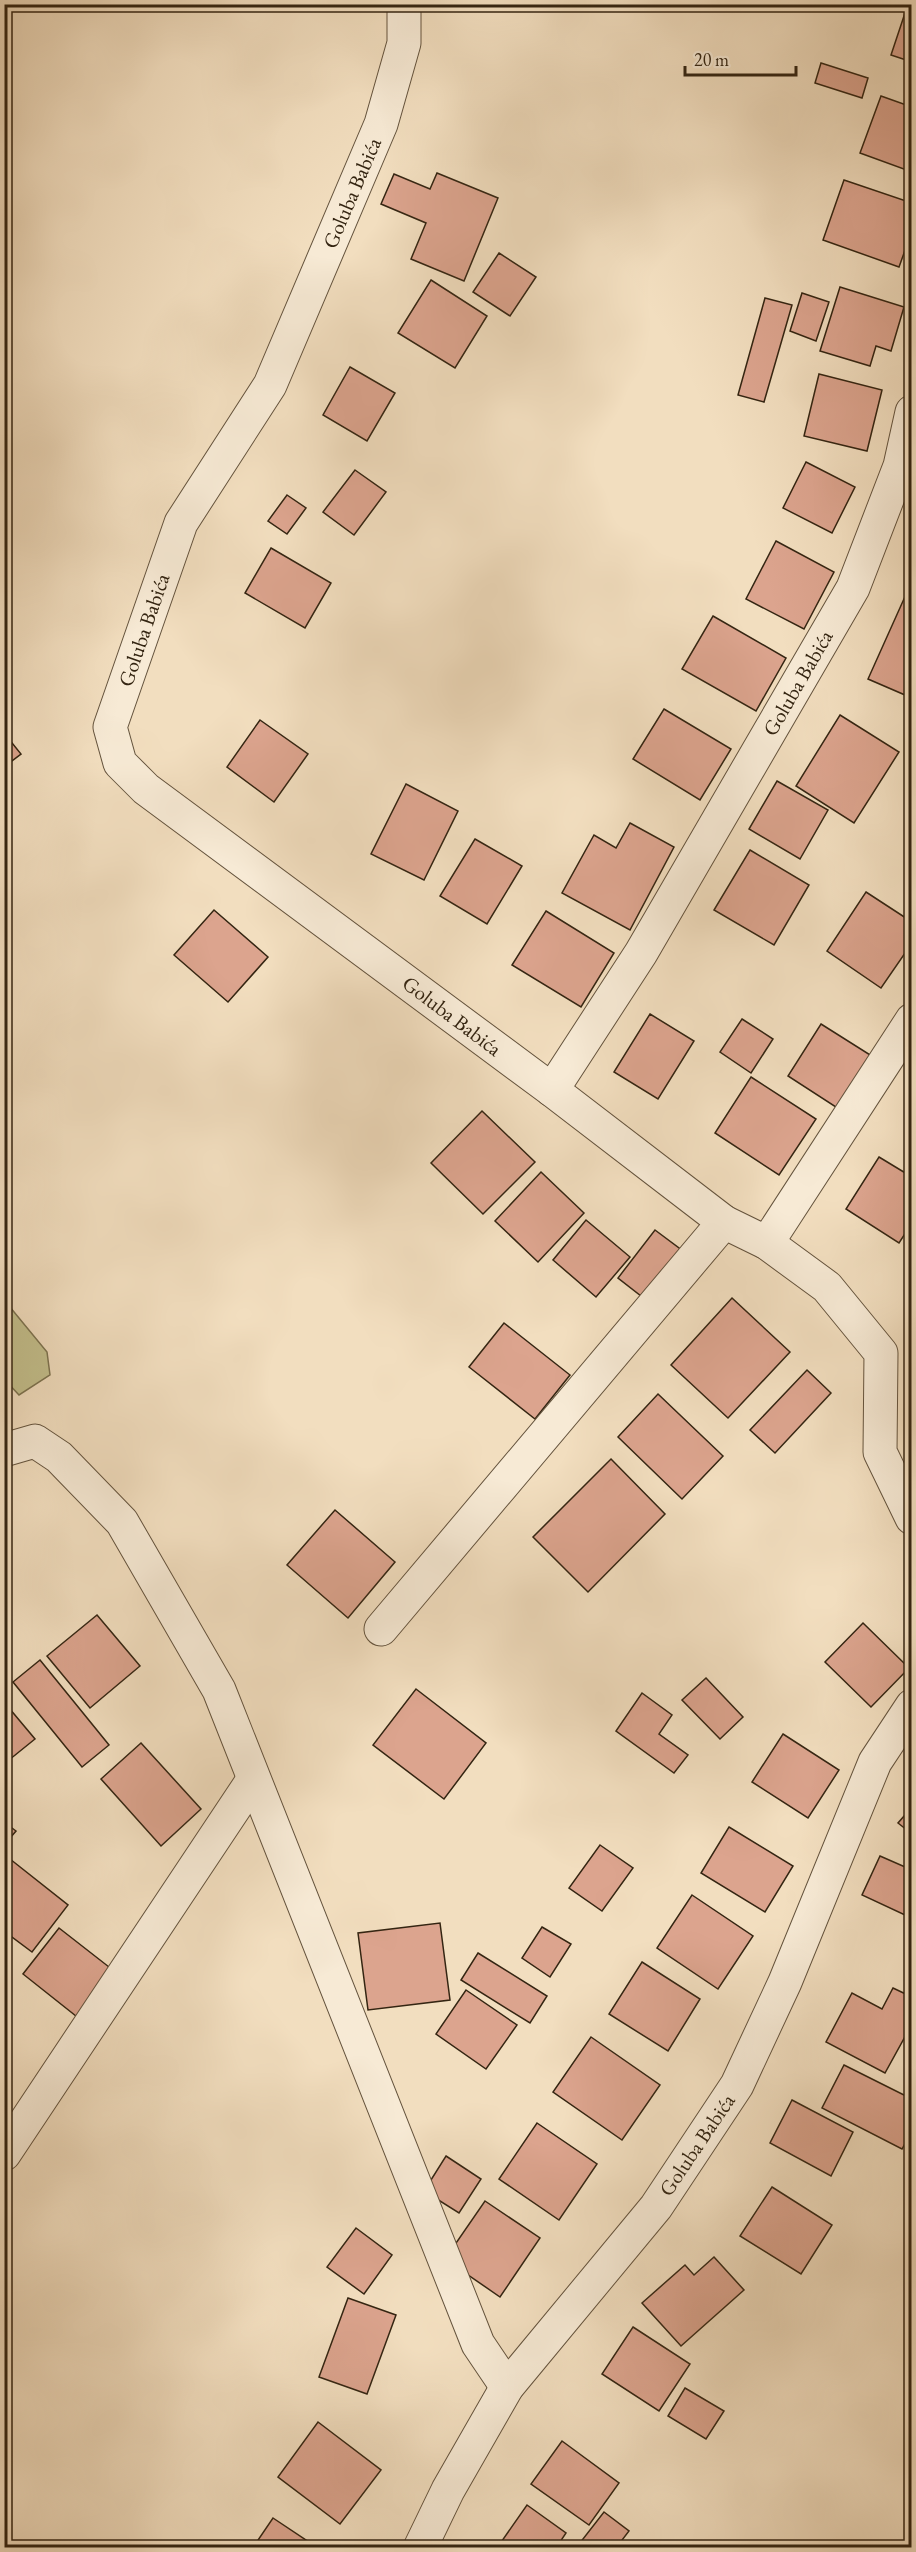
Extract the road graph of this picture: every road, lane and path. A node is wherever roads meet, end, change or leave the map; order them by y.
1 (404, 4) edge
2 (912, 412) edge
3 (912, 1020) edge
4 (552, 1090) junction
5 (724, 1222) junction
6 (767, 1243) junction
7 (4, 1450) edge
8 (912, 1518) edge
9 (381, 1629) dead end
10 (912, 1706) edge
11 (253, 1780) junction
12 (4, 2154) edge
13 (507, 2387) junction
14 (420, 2547) edge

1 - 4 street, Goluba Babića
2 - 4 street, Goluba Babića
3 - 6 street
4 - 5 street, Goluba Babića
5 - 6 street, Goluba Babića
5 - 9 street
6 - 8 street, Goluba Babića
7 - 11 street
10 - 13 street, Goluba Babića
11 - 12 street
11 - 13 street
13 - 14 street, Goluba Babića

